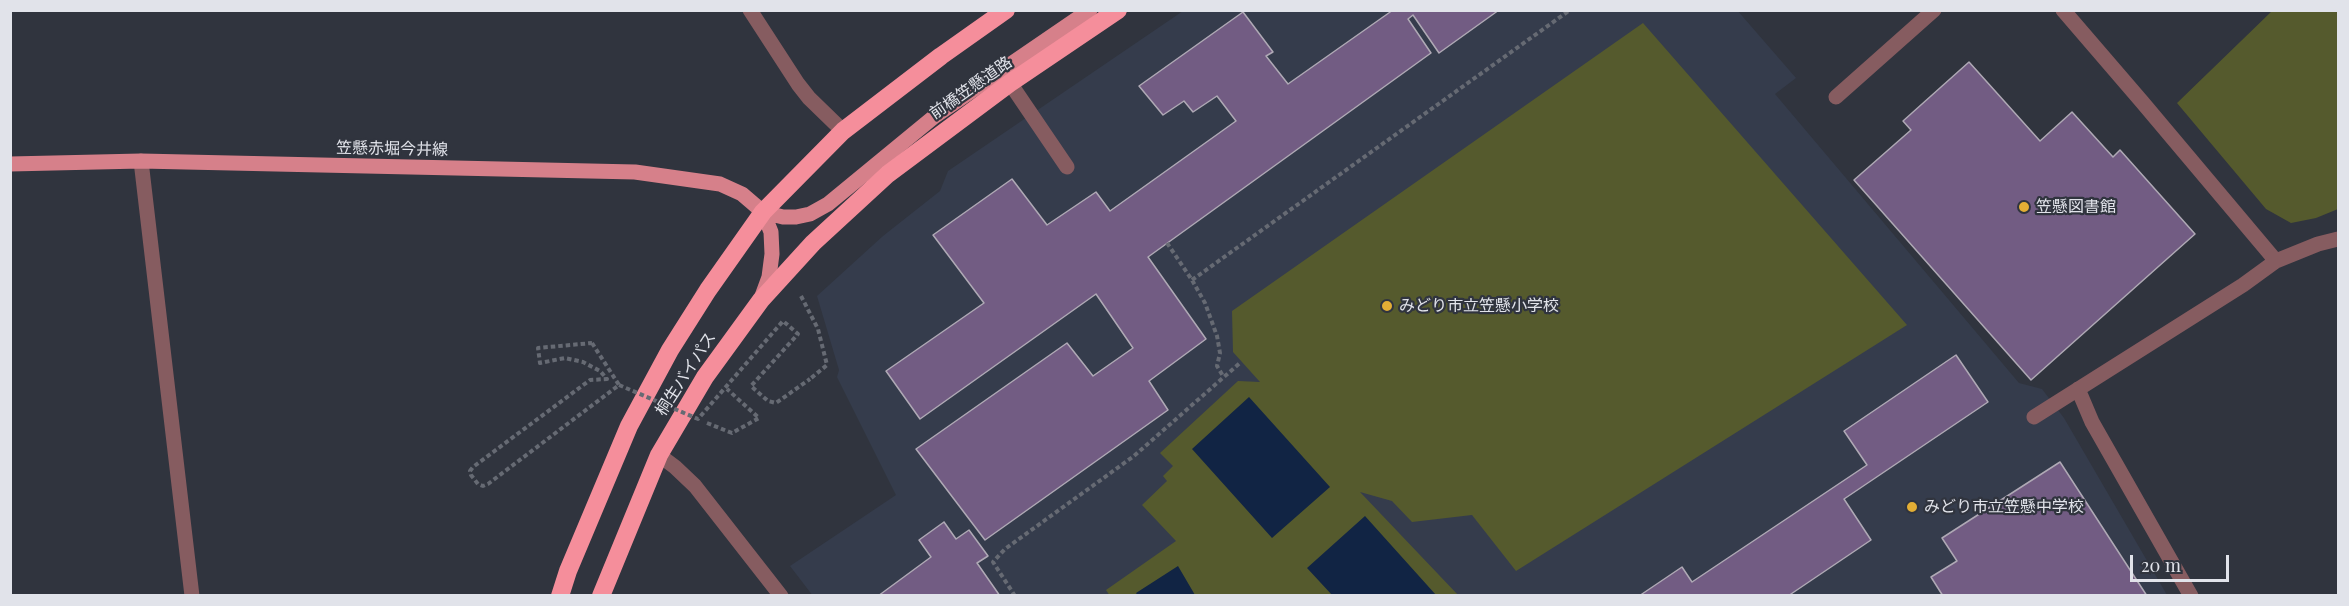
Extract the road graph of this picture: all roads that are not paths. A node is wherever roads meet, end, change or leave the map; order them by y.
1 (750, 10) edge
2 (1006, 10) edge
3 (1090, 10) edge
4 (1118, 10) edge
5 (1934, 10) edge
6 (2062, 10) edge
7 (1010, 83) junction
8 (1836, 97) dead end
9 (843, 131) junction
10 (141, 161) junction
11 (10, 164) edge
12 (1067, 167) dead end
13 (852, 205) joint
14 (763, 212) junction
15 (2338, 239) edge
16 (2276, 261) junction
17 (761, 300) junction
18 (2078, 389) junction
19 (2034, 417) dead end
20 (659, 455) junction
21 (192, 596) edge
22 (560, 596) edge
23 (600, 596) edge
24 (781, 596) edge
25 (2192, 596) edge

1 - 9 street
2 - 9 highway
3 - 14 main road
4 - 7 highway, 前橋笠懸道路
5 - 8 street
6 - 16 street
7 - 12 street
7 - 13 highway, 前橋笠懸道路
9 - 14 highway
10 - 11 main road, 笠懸赤堀今井線
10 - 14 main road, 笠懸赤堀今井線
10 - 21 street
13 - 17 highway, 桐生バイパス
14 - 17 main road
14 - 22 highway, 桐生バイパス
15 - 16 street
16 - 18 street
17 - 20 highway, 桐生バイパス
18 - 19 street
18 - 25 street
20 - 23 highway, 桐生バイパス
20 - 24 street

